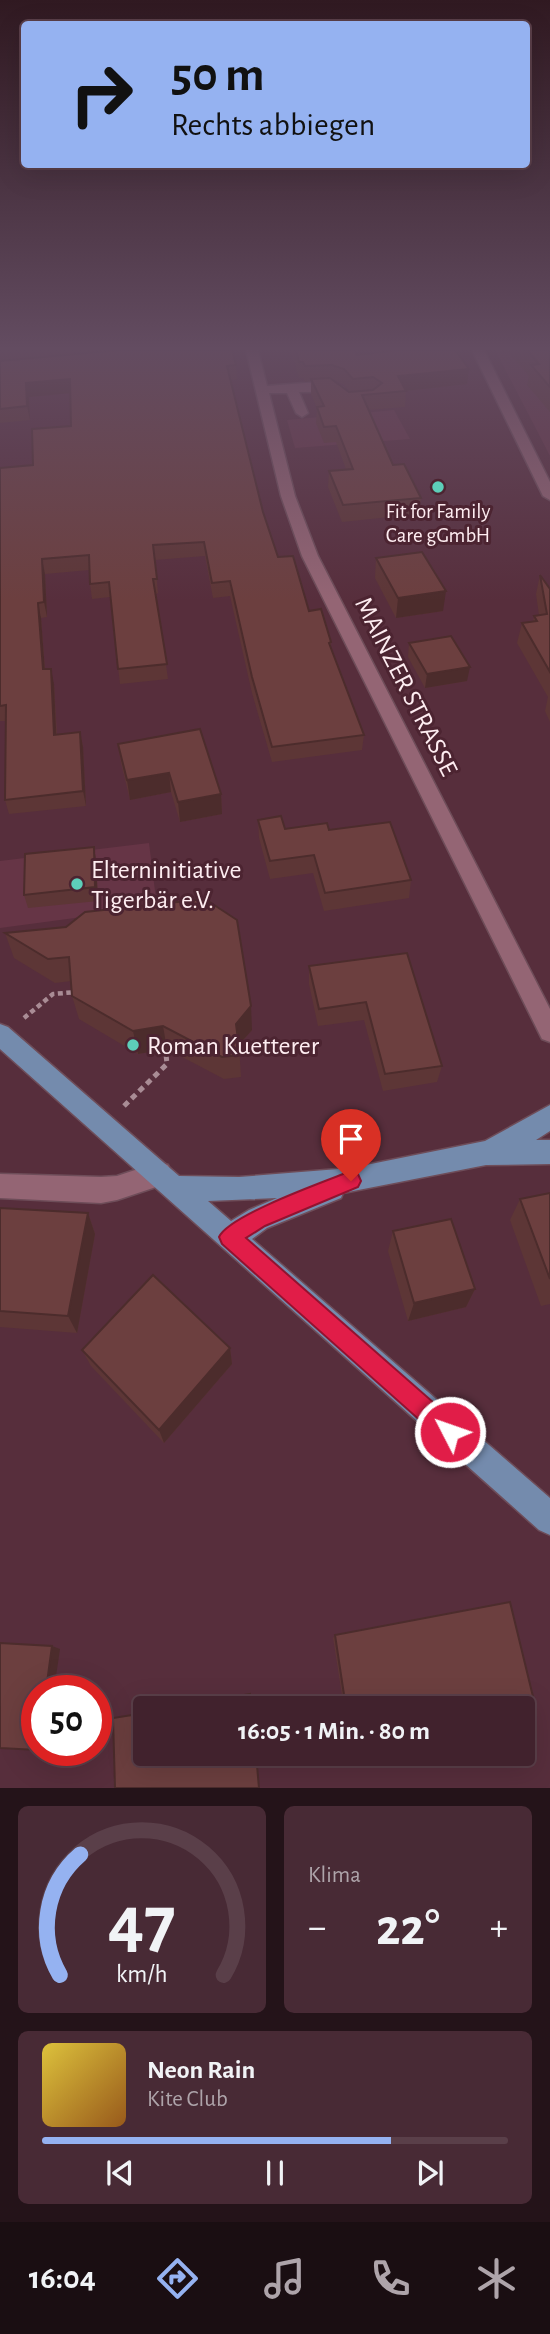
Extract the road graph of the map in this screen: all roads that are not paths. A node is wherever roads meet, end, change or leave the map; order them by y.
1 (273, 433) edge
2 (519, 433) edge
3 (550, 496) edge
4 (550, 1032) edge
5 (0, 1034) edge
6 (550, 1116) edge
7 (550, 1152) edge
8 (486, 1153) junction
9 (167, 1181) junction
10 (351, 1181) junction
11 (0, 1186) edge
12 (230, 1237) junction
13 (550, 1520) edge

1 - 4 street, MAINZER STRASSE
2 - 3 street
5 - 9 main road
6 - 8 main road
7 - 8 main road
8 - 10 main road
9 - 10 main road
9 - 11 street
9 - 12 main road
10 - 12 main road
12 - 13 main road

